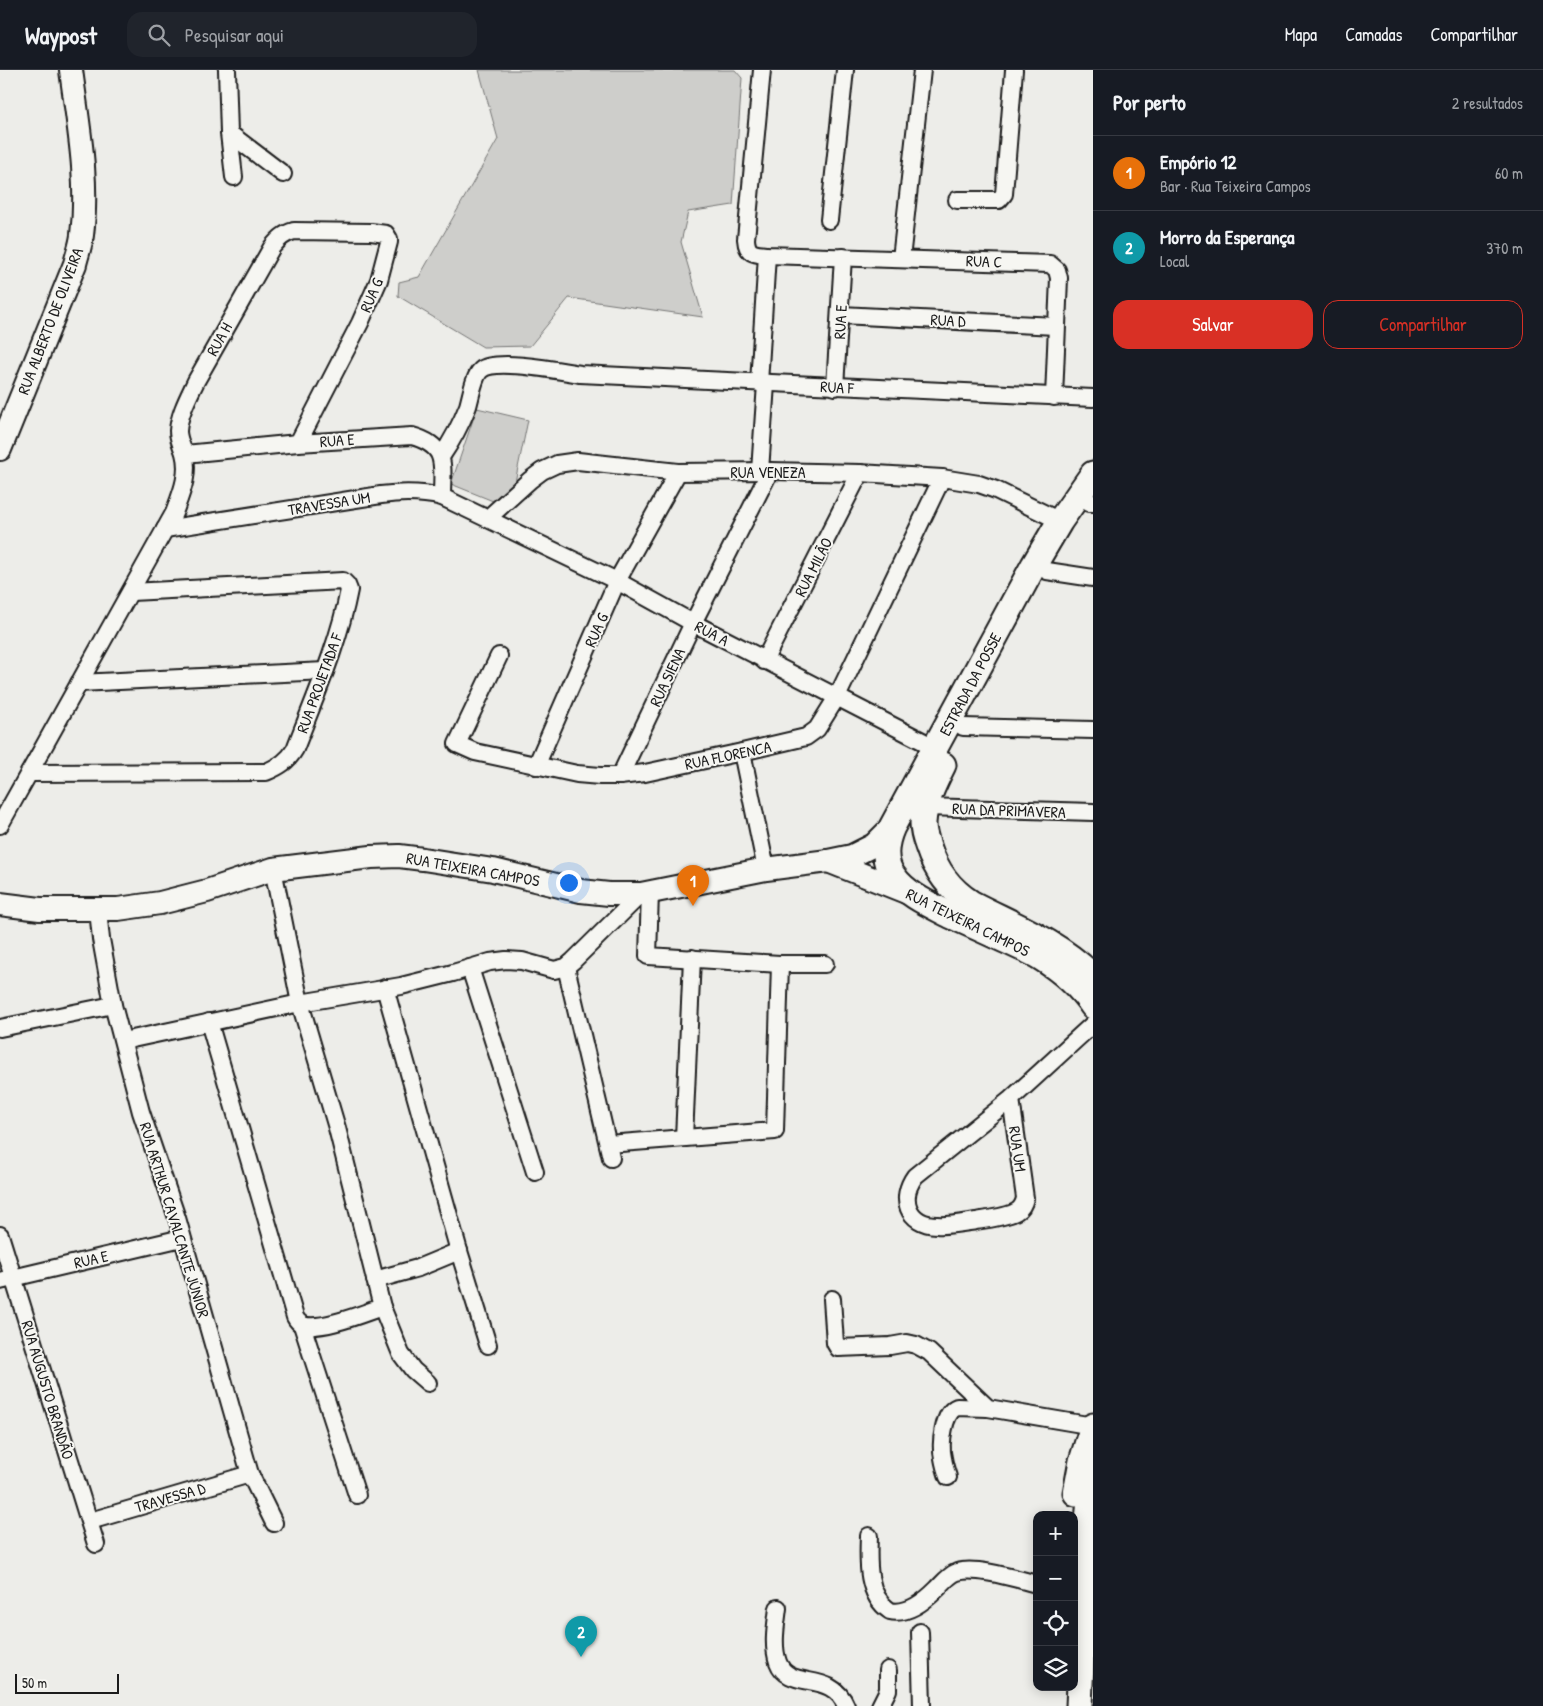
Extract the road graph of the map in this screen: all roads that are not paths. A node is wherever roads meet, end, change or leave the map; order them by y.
1 (71, 70) edge
2 (227, 70) edge
3 (762, 70) edge
4 (845, 70) edge
5 (922, 70) edge
6 (1014, 70) edge
7 (229, 133) junction
8 (283, 174) dead end
9 (234, 177) dead end
10 (957, 200) dead end
11 (828, 220) dead end
12 (286, 233) joint
13 (767, 255) junction
14 (842, 257) junction
15 (901, 259) junction
16 (841, 315) junction
17 (1056, 326) junction
18 (762, 383) junction
19 (836, 387) junction
20 (1054, 397) junction
21 (1093, 398) edge
22 (298, 443) junction
23 (0, 449) edge
24 (184, 454) junction
25 (441, 457) junction
26 (765, 471) junction
27 (678, 472) junction
28 (860, 473) junction
29 (1093, 474) edge
30 (942, 478) junction
31 (442, 497) junction
32 (1092, 501) edge
33 (488, 518) junction
34 (1060, 521) junction
35 (166, 529) junction
36 (1047, 571) junction
37 (1093, 578) edge
38 (617, 581) junction
39 (131, 592) junction
40 (693, 623) junction
41 (499, 656) dead end
42 (764, 661) junction
43 (325, 671) junction
44 (79, 683) junction
45 (837, 697) junction
46 (963, 727) junction
47 (1093, 730) edge
48 (936, 748) junction
49 (742, 752) junction
50 (536, 766) junction
51 (29, 773) junction
52 (620, 776) junction
53 (1093, 812) edge
54 (925, 820) junction
55 (0, 825) edge
56 (892, 827) junction
57 (828, 861) junction
58 (273, 869) junction
59 (766, 869) junction
60 (941, 876) junction
61 (646, 893) junction
62 (913, 895) junction
63 (0, 904) edge
64 (98, 910) junction
65 (692, 958) junction
66 (780, 964) junction
67 (826, 964) dead end
68 (566, 967) junction
69 (470, 968) junction
70 (1093, 977) edge
71 (385, 988) junction
72 (300, 1003) junction
73 (113, 1005) junction
74 (1093, 1006) edge
75 (209, 1022) junction
76 (1093, 1024) edge
77 (0, 1028) edge
78 (123, 1041) junction
79 (1011, 1099) junction
80 (684, 1138) junction
81 (535, 1172) dead end
82 (0, 1235) edge
83 (182, 1238) junction
84 (459, 1252) junction
85 (7, 1279) edge
86 (375, 1280) junction
87 (832, 1299) dead end
88 (382, 1307) junction
89 (302, 1325) junction
90 (488, 1345) dead end
91 (428, 1383) dead end
92 (988, 1408) junction
93 (1093, 1426) edge
94 (1093, 1473) edge
95 (250, 1474) junction
96 (948, 1477) dead end
97 (356, 1495) dead end
98 (1073, 1511) edge
99 (90, 1521) junction
100 (274, 1523) dead end
101 (870, 1536) dead end
102 (96, 1544) dead end
103 (1033, 1583) edge
104 (778, 1608) dead end
105 (920, 1632) dead end
106 (888, 1670) dead end
107 (1064, 1691) edge
108 (846, 1706) edge
109 (880, 1706) edge
110 (922, 1706) edge
111 (1064, 1706) edge
112 (1079, 1706) edge

1 - 23 street, RUA ALBERTO DE OLIVEIRA
2 - 7 street
3 - 13 street
4 - 11 street
5 - 15 street
6 - 10 street
7 - 8 street
7 - 9 street
12 - 22 street, RUA G
12 - 24 street, RUA H
13 - 14 street
13 - 18 street
14 - 15 street
14 - 16 street, RUA E
15 - 17 street, RUA C
16 - 17 street, RUA D
16 - 19 street, RUA E
17 - 20 street
18 - 19 street, RUA F
18 - 25 street, RUA F
18 - 26 street
19 - 20 street, RUA F
20 - 21 street, RUA F
22 - 24 street, RUA E
22 - 25 street, RUA E
24 - 35 street, RUA H
25 - 31 street
26 - 27 street, RUA VENEZA
26 - 28 street, RUA VENEZA
26 - 40 street, RUA SIENA
27 - 33 street, RUA VENEZA
27 - 38 street, RUA G
28 - 30 street, RUA VENEZA
28 - 42 street, RUA MILÃO
29 - 34 main road, ESTRADA DA POSSE
30 - 34 street, RUA VENEZA
30 - 45 street, RUA FLORENCA
31 - 33 street, TRAVESSA UM
31 - 35 street, TRAVESSA UM
32 - 36 main road, ESTRADA DA POSSE
33 - 38 street, RUA A
34 - 48 main road, ESTRADA DA POSSE
35 - 39 street, RUA H
36 - 37 street
36 - 46 main road, ESTRADA DA POSSE
38 - 40 street, RUA A
38 - 50 street, RUA G
39 - 43 street, RUA PROJETADA F
39 - 44 street, RUA H
40 - 42 street, RUA A
40 - 52 street, RUA SIENA
41 - 50 street, RUA FLORENCA
42 - 45 street, RUA A
43 - 44 street
43 - 51 street, RUA PROJETADA F
44 - 51 street, RUA H
45 - 48 street, RUA A
45 - 49 street, RUA FLORENCA
46 - 47 street
46 - 54 main road, ESTRADA DA POSSE
48 - 56 main road, ESTRADA DA POSSE
49 - 52 street, RUA FLORENCA
49 - 59 street
50 - 52 street, RUA FLORENCA
51 - 55 street, RUA H
53 - 54 street, RUA DA PRIMAVERA
54 - 56 main road
54 - 60 main road, RUA TEIXEIRA CAMPOS
56 - 57 street, RUA TEIXEIRA CAMPOS
56 - 62 main road, ESTRADA DA POSSE
57 - 59 street, RUA TEIXEIRA CAMPOS
57 - 62 street, RUA TEIXEIRA CAMPOS
58 - 61 street, RUA TEIXEIRA CAMPOS
58 - 64 street, RUA TEIXEIRA CAMPOS
58 - 72 street
59 - 61 street, RUA TEIXEIRA CAMPOS
60 - 62 main road
60 - 70 main road, RUA TEIXEIRA CAMPOS
61 - 65 street
61 - 68 street
62 - 74 main road, RUA TEIXEIRA CAMPOS
63 - 64 street, RUA TEIXEIRA CAMPOS
64 - 73 street, RUA ARTHUR CAVALCANTE JÚNIOR
65 - 66 street
65 - 80 street
66 - 67 street
66 - 80 street
68 - 69 street
68 - 80 street
69 - 71 street
69 - 81 street
71 - 72 street
71 - 84 street
72 - 75 street
72 - 86 street
73 - 77 street
73 - 78 street, RUA ARTHUR CAVALCANTE JÚNIOR
75 - 78 street
75 - 89 street
76 - 79 street
78 - 83 street, RUA ARTHUR CAVALCANTE JÚNIOR
79 - 79 street, RUA UM
82 - 85 street, RUA AUGUSTO BRANDÃO
83 - 85 street, RUA E
83 - 95 street, RUA ARTHUR CAVALCANTE JÚNIOR
84 - 86 street
84 - 90 street
85 - 99 street, RUA AUGUSTO BRANDÃO
86 - 88 street
87 - 92 street
88 - 89 street
88 - 91 street
89 - 97 street
92 - 93 street
92 - 96 street
93 - 98 main road
94 - 112 main road
95 - 99 street, TRAVESSA D
95 - 100 street, RUA ARTHUR CAVALCANTE JÚNIOR
99 - 102 street, RUA AUGUSTO BRANDÃO
101 - 103 street
104 - 108 street
105 - 110 street
106 - 109 street
107 - 111 main road

